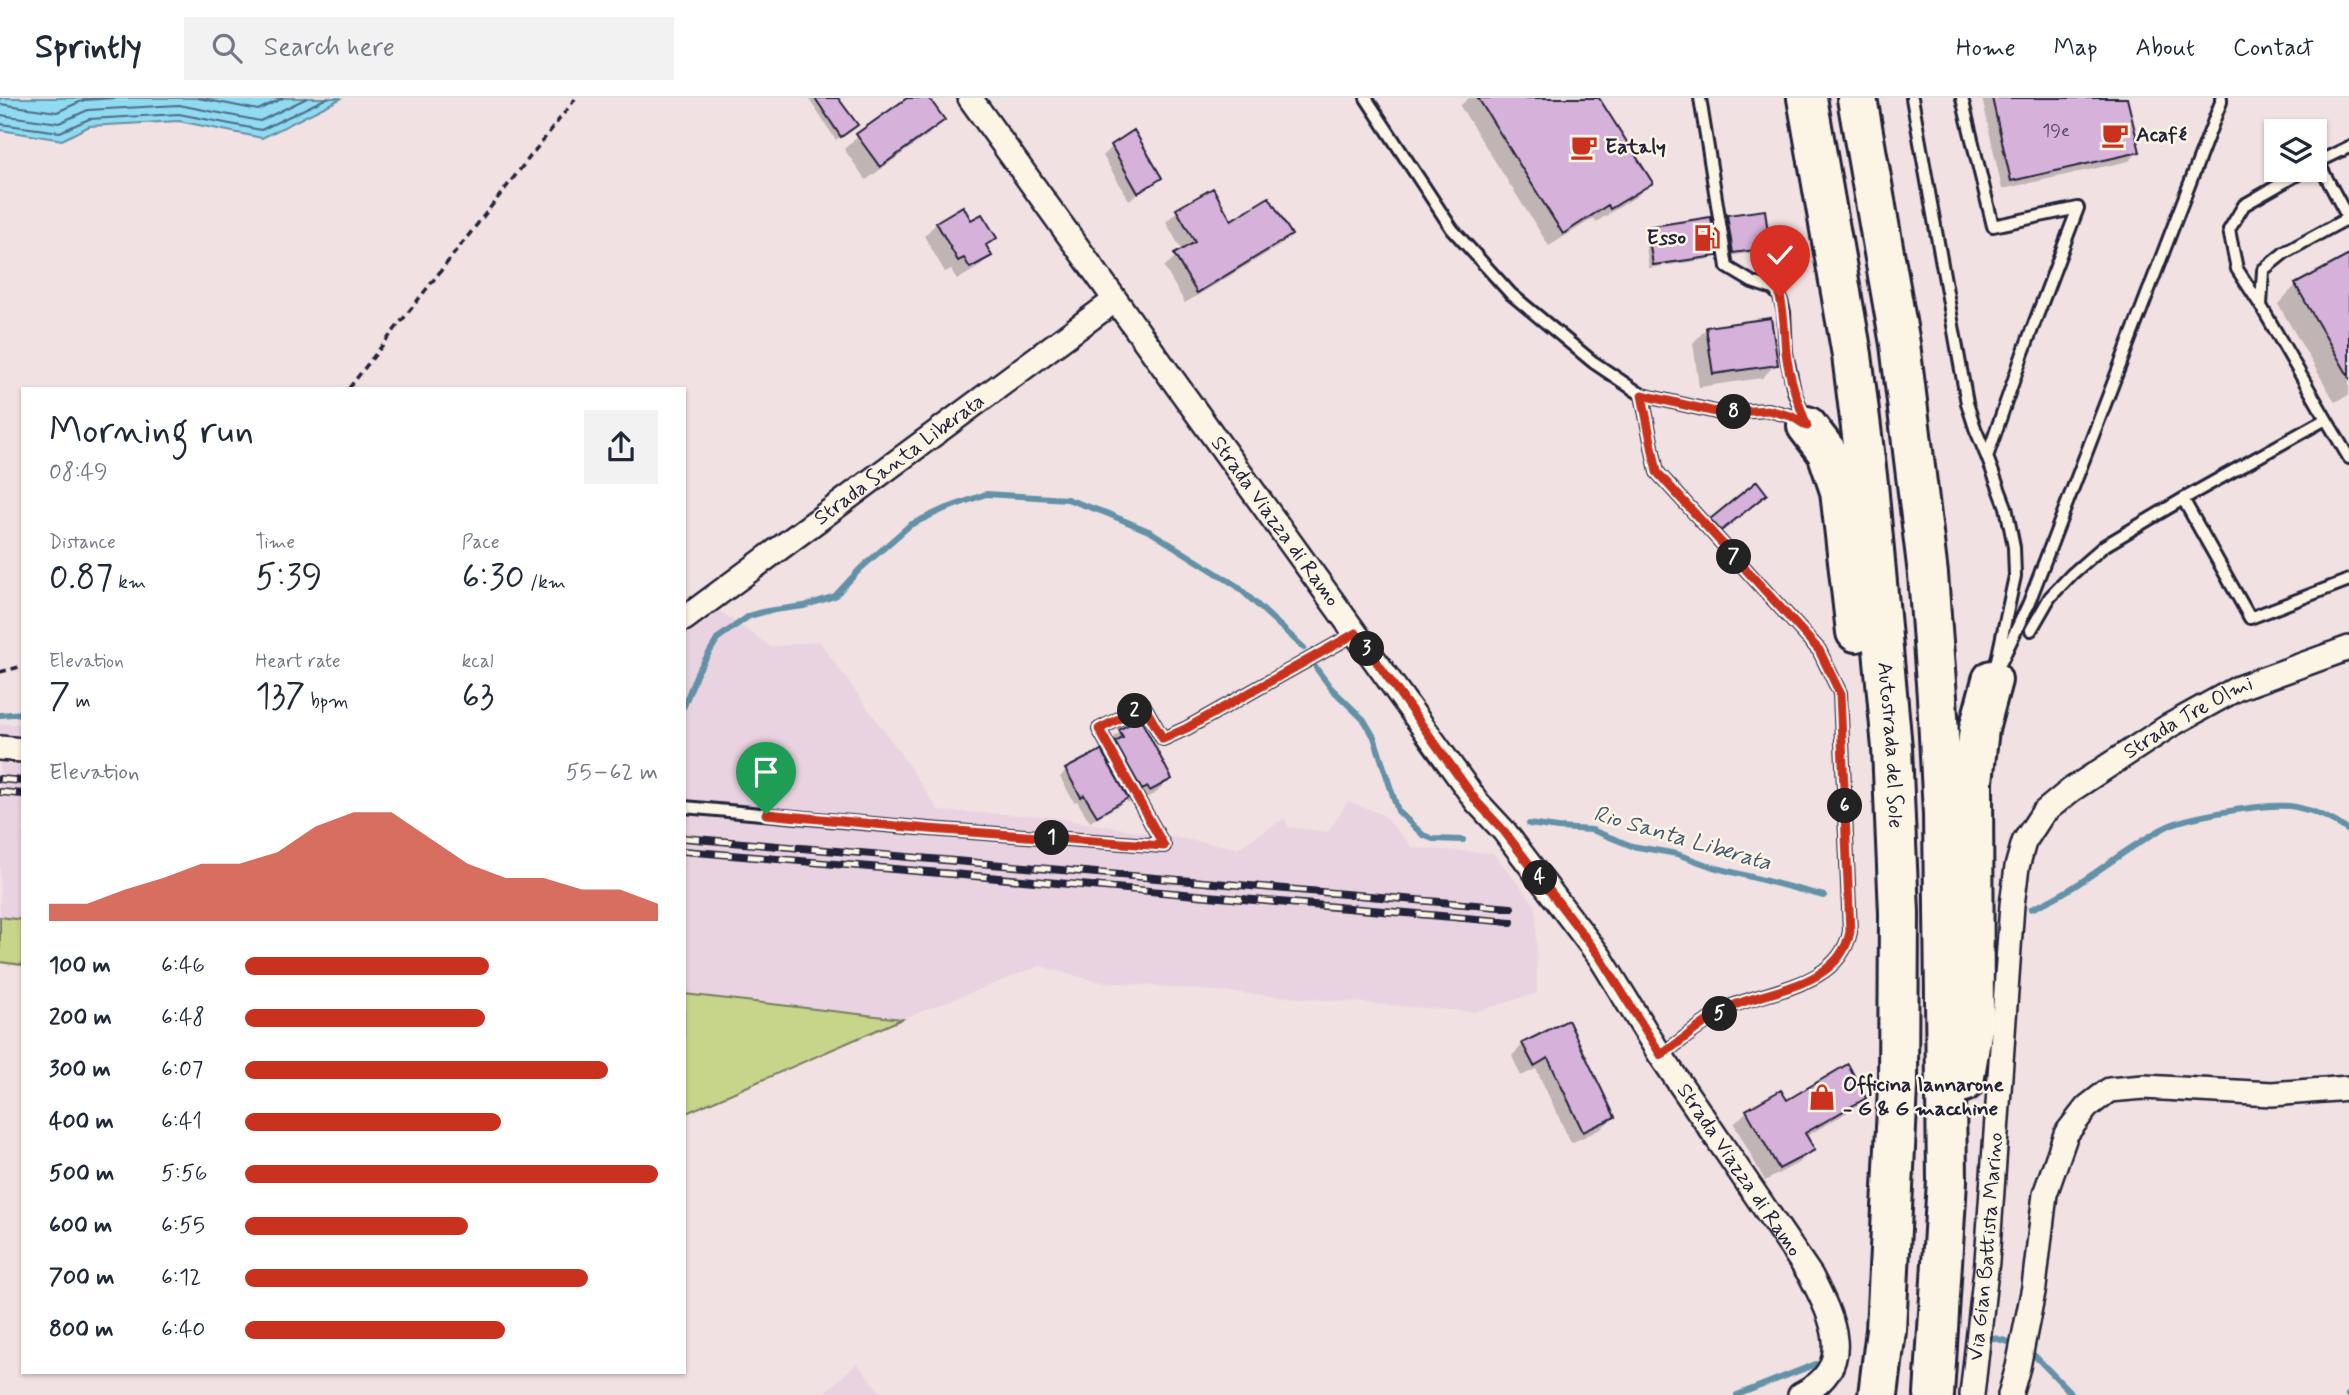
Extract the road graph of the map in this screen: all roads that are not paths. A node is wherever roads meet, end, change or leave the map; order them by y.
1 (970, 98) edge
2 (1366, 98) edge
3 (1700, 98) edge
4 (1807, 98) edge
5 (1857, 98) edge
6 (1912, 98) edge
7 (1962, 98) edge
8 (2221, 98) edge
9 (2349, 148) edge
10 (2327, 158) edge
11 (2327, 181) edge
12 (2284, 182) edge
13 (1114, 301) junction
14 (2261, 306) junction
15 (1642, 395) junction
16 (2326, 419) junction
17 (1807, 426) junction
18 (1987, 457) junction
19 (2349, 458) edge
20 (2183, 499) junction
21 (2349, 580) edge
22 (686, 618) edge
23 (2031, 630) dead end
24 (1356, 633) junction
25 (2346, 657) edge
26 (1992, 680) junction
27 (0, 748) edge
28 (1892, 748) junction
29 (21, 750) edge
30 (686, 807) edge
31 (2043, 813) joint
32 (1661, 1055) junction
33 (2349, 1088) edge
34 (1947, 1181) junction
35 (1813, 1391) edge
36 (1878, 1395) edge
37 (1934, 1395) edge
38 (1972, 1395) edge
39 (2010, 1395) edge

1 - 13 street, Strada Viazza di Ramo
2 - 15 lane
3 - 17 lane
4 - 28 highway, Autostrada del Sole
5 - 34 highway
6 - 18 lane
7 - 18 lane
8 - 26 lane
9 - 10 lane
11 - 14 lane
12 - 14 lane
13 - 22 street, Strada Santa Liberata
13 - 24 street, Strada Viazza di Ramo
14 - 16 lane
15 - 17 lane
15 - 32 lane
16 - 19 lane
16 - 20 lane
17 - 28 highway
18 - 26 lane
20 - 21 lane
20 - 23 lane
24 - 30 lane
24 - 32 street, Strada Viazza di Ramo
25 - 31 street, Strada Tre Olmi
26 - 34 highway
27 - 29 street
28 - 36 highway, Autostrada del Sole
31 - 38 street, Via Gian Battista Marino
32 - 35 street, Strada Viazza di Ramo
33 - 39 street
34 - 37 highway

